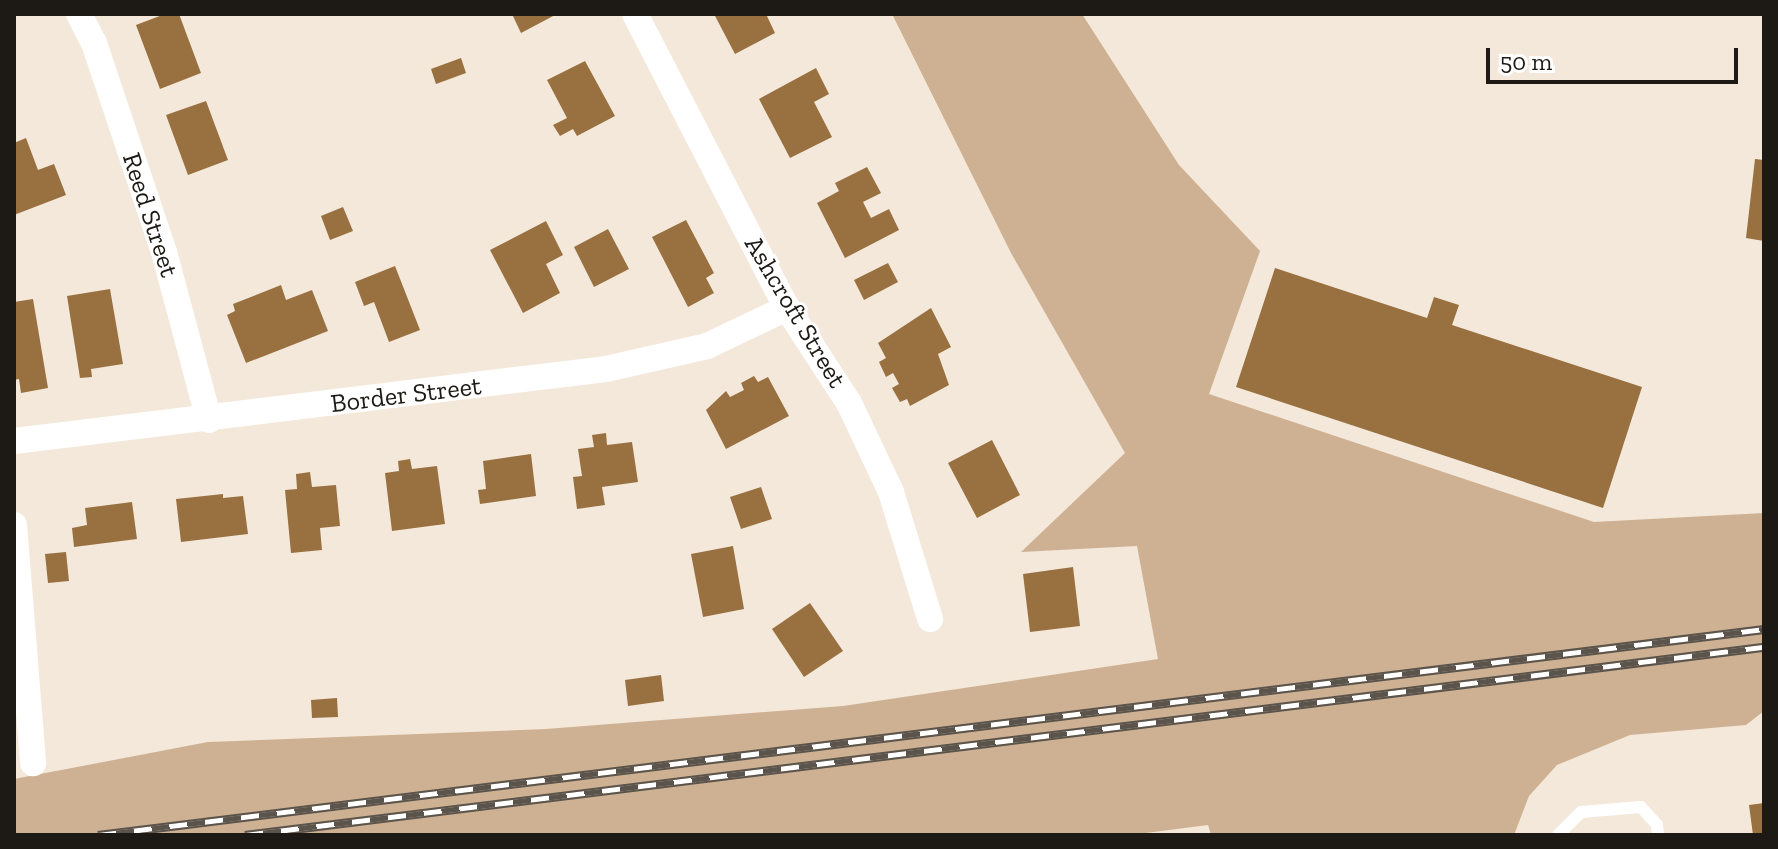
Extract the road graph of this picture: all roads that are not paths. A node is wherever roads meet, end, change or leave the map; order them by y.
1 (79, 14) edge
2 (635, 14) edge
3 (787, 308) junction
4 (209, 420) junction
5 (14, 441) edge
6 (14, 525) edge
7 (930, 619) dead end
8 (33, 763) dead end
9 (1558, 835) edge
10 (1658, 835) edge

1 - 4 street, Reed Street
2 - 3 street, Ashcroft Street
3 - 4 street, Border Street
3 - 7 street, Ashcroft Street
4 - 5 street, Border Street
6 - 8 street
9 - 10 lane

